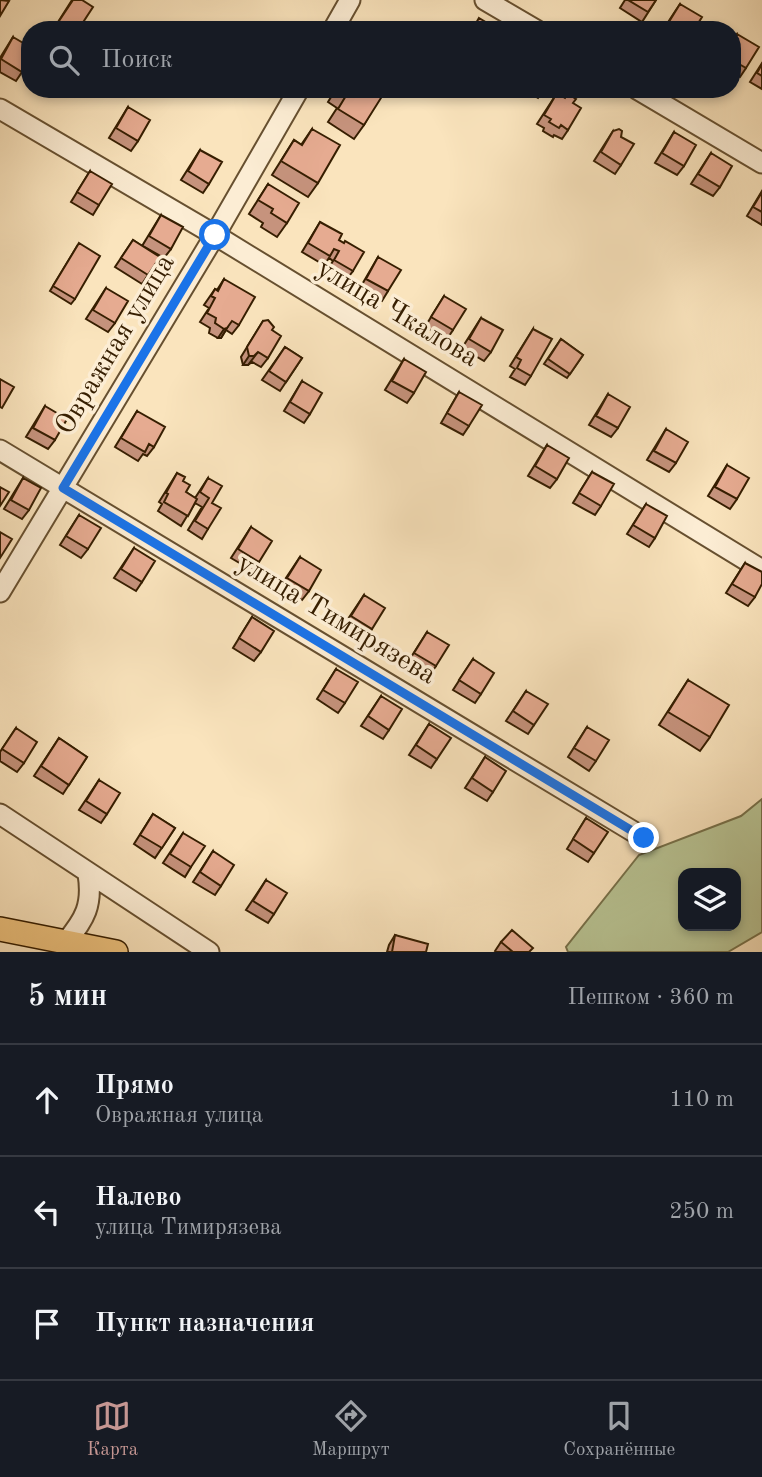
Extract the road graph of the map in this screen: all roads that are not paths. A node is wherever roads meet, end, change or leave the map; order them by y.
1 (350, 0) edge
2 (485, 0) edge
3 (338, 21) edge
4 (521, 21) edge
5 (294, 98) edge
6 (652, 98) edge
7 (0, 109) edge
8 (762, 163) edge
9 (215, 235) junction
10 (0, 450) edge
11 (63, 488) junction
12 (762, 570) edge
13 (0, 592) edge
14 (0, 814) edge
15 (644, 838) dead end
16 (88, 874) junction
17 (0, 929) edge
18 (66, 942) junction
19 (111, 952) edge
20 (209, 952) edge

1 - 3 street
2 - 4 street
5 - 9 street, Овражная улица
6 - 8 street
7 - 9 street, улица Чкалова
9 - 11 street, Овражная улица
9 - 12 street, улица Чкалова
10 - 11 street, улица Тимирязева
11 - 13 street, Овражная улица
11 - 15 street, улица Тимирязева
14 - 16 street
16 - 18 street
16 - 20 street
17 - 18 main road
18 - 19 main road

